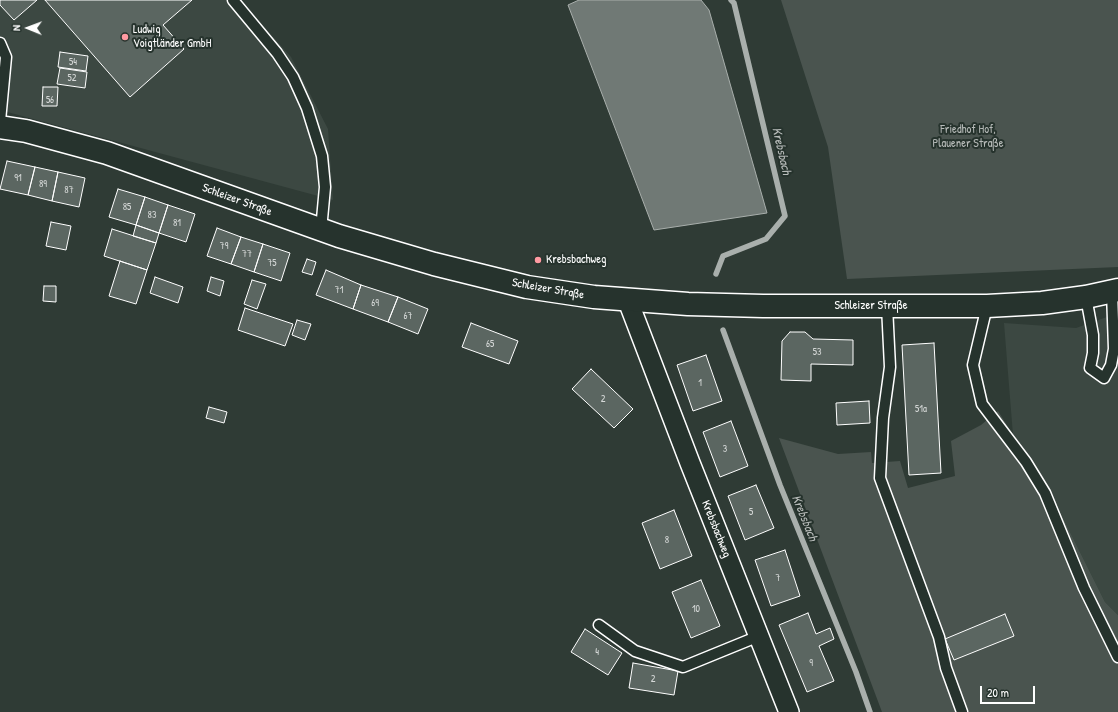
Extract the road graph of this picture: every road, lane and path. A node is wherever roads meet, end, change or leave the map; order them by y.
1 (233, 0) edge
2 (0, 43) edge
3 (0, 121) edge
4 (0, 127) edge
5 (321, 230) junction
6 (1115, 291) edge
7 (1086, 297) junction
8 (628, 300) junction
9 (887, 306) junction
10 (987, 306) junction
11 (598, 625) dead end
12 (759, 636) junction
13 (1118, 657) edge
14 (789, 712) edge
15 (962, 712) edge

1 - 5 lane
2 - 3 lane
4 - 5 main road, Schleizer Straße
5 - 8 main road, Schleizer Straße
6 - 7 main road, Schleizer Straße
6 - 7 lane
7 - 10 main road, Schleizer Straße
8 - 9 main road, Schleizer Straße
8 - 12 street, Krebsbachweg
9 - 10 main road, Schleizer Straße
9 - 15 lane
10 - 13 lane
11 - 12 lane
12 - 14 street, Krebsbachweg

